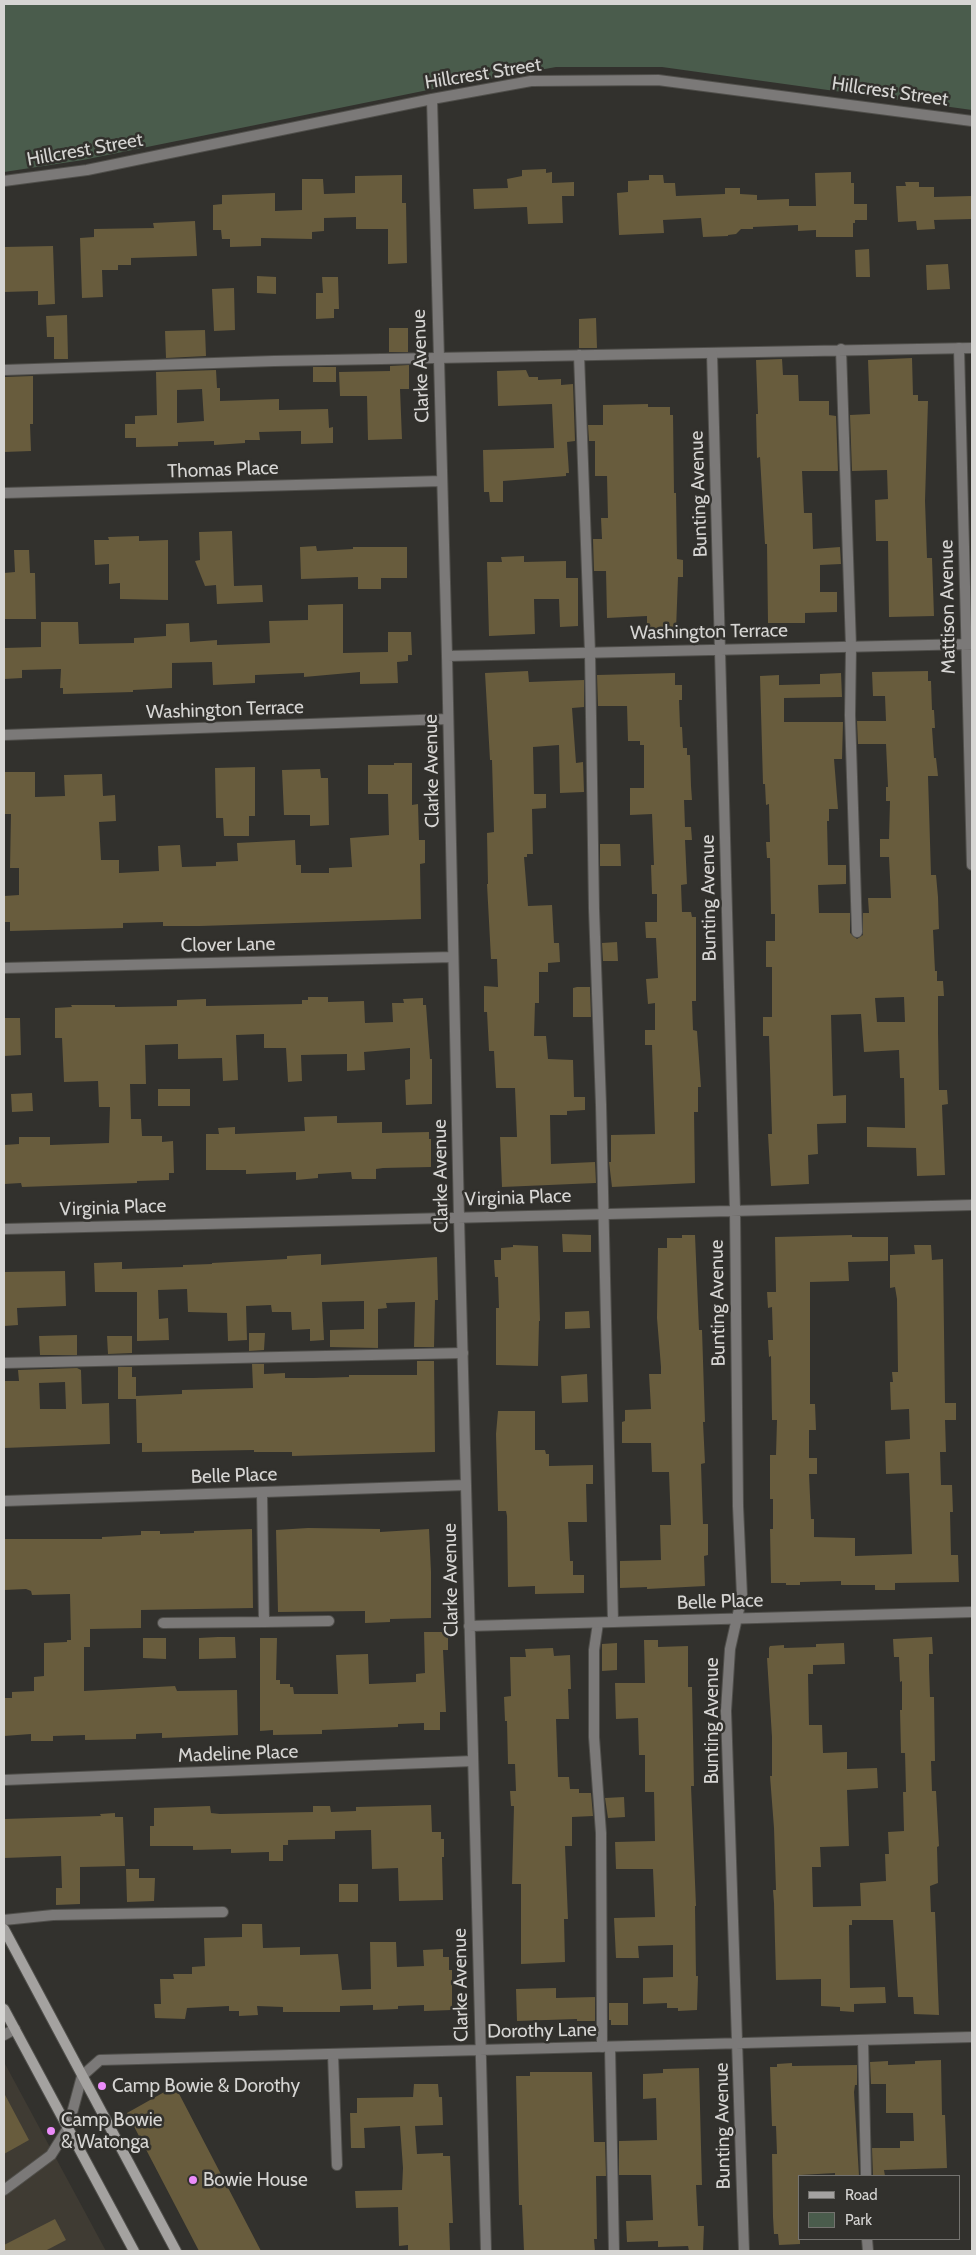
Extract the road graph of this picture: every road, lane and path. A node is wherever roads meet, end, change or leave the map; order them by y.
1 (432, 99) junction
2 (972, 121) edge
3 (4, 181) edge
4 (959, 348) junction
5 (972, 348) edge
6 (841, 349) junction
7 (712, 353) junction
8 (579, 355) junction
9 (438, 359) junction
10 (4, 370) edge
11 (442, 481) junction
12 (4, 493) edge
13 (969, 644) edge
14 (851, 647) junction
15 (721, 650) junction
16 (590, 653) junction
17 (447, 656) junction
18 (448, 719) junction
19 (4, 735) edge
20 (972, 865) edge
21 (856, 932) dead end
22 (453, 957) junction
23 (4, 968) edge
24 (972, 1205) edge
25 (735, 1210) junction
26 (603, 1214) junction
27 (459, 1218) junction
28 (4, 1229) edge
29 (462, 1353) junction
30 (4, 1363) edge
31 (466, 1485) junction
32 (262, 1493) junction
33 (4, 1501) edge
34 (972, 1612) edge
35 (736, 1619) junction
36 (329, 1621) dead end
37 (264, 1622) junction
38 (613, 1622) junction
39 (163, 1623) dead end
40 (598, 1623) junction
41 (469, 1626) junction
42 (473, 1761) junction
43 (4, 1780) edge
44 (223, 1912) dead end
45 (4, 1920) edge
46 (4, 1929) edge
47 (4, 2009) edge
48 (15, 2029) junction
49 (4, 2036) edge
50 (972, 2038) edge
51 (863, 2040) junction
52 (738, 2043) junction
53 (606, 2047) junction
54 (480, 2050) junction
55 (333, 2054) junction
56 (82, 2076) junction
57 (68, 2128) junction
58 (337, 2165) dead end
59 (866, 2175) edge
60 (4, 2190) edge
61 (134, 2251) edge
62 (176, 2251) edge
63 (486, 2251) edge
64 (614, 2251) edge
65 (744, 2251) edge

1 - 2 street, Hillcrest Street
1 - 3 street, Hillcrest Street
1 - 9 street, Clarke Avenue
4 - 5 street
4 - 6 street
4 - 13 street, Mattison Avenue
6 - 7 street
6 - 14 street
7 - 8 street
7 - 15 street, Bunting Avenue
8 - 9 street
8 - 16 street
9 - 10 street
9 - 11 street, Clarke Avenue
11 - 12 street, Thomas Place
11 - 17 street, Clarke Avenue
13 - 14 street, Washington Terrace
13 - 20 street, Mattison Avenue
14 - 15 street, Washington Terrace
14 - 21 street
15 - 16 street, Washington Terrace
15 - 25 street, Bunting Avenue
16 - 17 street, Washington Terrace
16 - 26 street
17 - 18 street, Clarke Avenue
18 - 19 street, Washington Terrace
18 - 22 street, Clarke Avenue
22 - 23 street, Clover Lane
22 - 27 street, Clarke Avenue
24 - 25 street, Virginia Place
25 - 26 street, Virginia Place
25 - 35 street, Bunting Avenue
26 - 27 street, Virginia Place
26 - 38 street
27 - 28 street, Virginia Place
27 - 29 street, Clarke Avenue
29 - 30 street
29 - 31 street, Clarke Avenue
31 - 32 street, Belle Place
31 - 41 street, Clarke Avenue
32 - 33 street, Belle Place
32 - 37 street
34 - 35 street, Belle Place
35 - 38 street, Belle Place
35 - 52 street, Bunting Avenue
36 - 37 street
37 - 39 street
38 - 40 street, Belle Place
40 - 41 street, Belle Place
40 - 53 street
41 - 42 street, Clarke Avenue
42 - 43 street, Madeline Place
42 - 54 street, Clarke Avenue
44 - 45 street
46 - 56 main road
47 - 48 main road
48 - 49 street
48 - 57 main road
50 - 51 street, Dorothy Lane
51 - 52 street, Dorothy Lane
51 - 59 street
52 - 53 street, Dorothy Lane
52 - 65 street, Bunting Avenue
53 - 54 street, Dorothy Lane
53 - 64 street
54 - 55 street, Dorothy Lane
54 - 63 street, Clarke Avenue
55 - 56 street, Dorothy Lane
55 - 58 street
56 - 57 street
56 - 62 main road
57 - 60 street
57 - 61 main road

